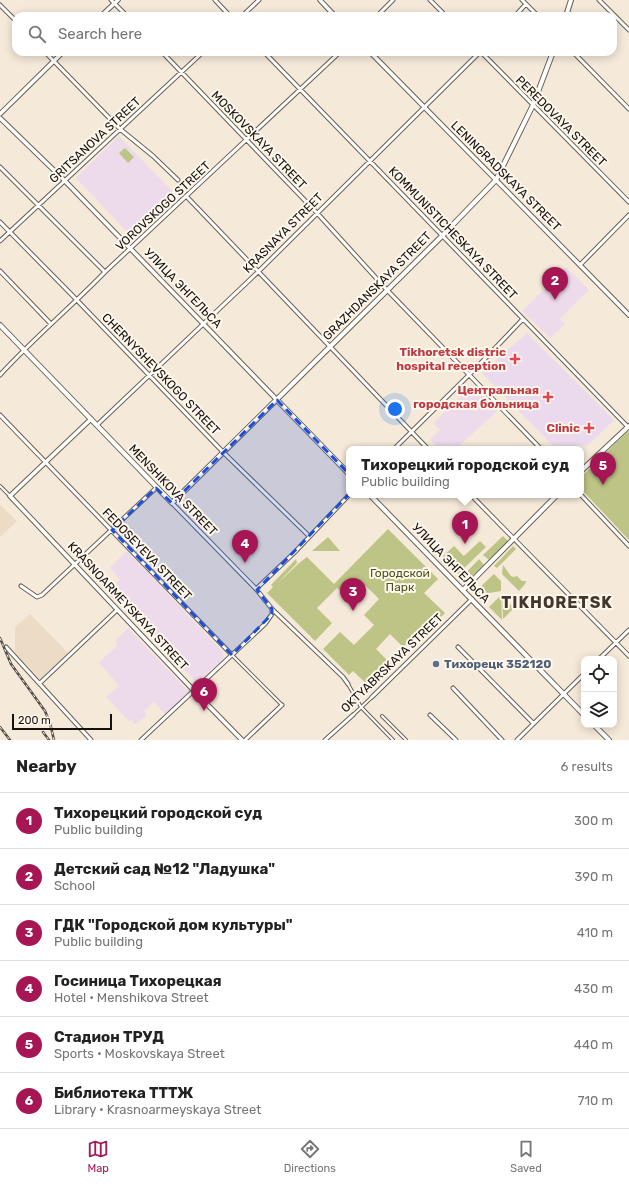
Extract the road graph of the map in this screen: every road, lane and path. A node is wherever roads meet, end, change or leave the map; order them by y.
1 (118, 0) edge
2 (215, 0) edge
3 (259, 0) edge
4 (320, 0) edge
5 (393, 0) edge
6 (430, 0) edge
7 (522, 0) edge
8 (571, 0) edge
9 (599, 0) edge
10 (112, 2) edge
11 (0, 4) edge
12 (526, 4) junction
13 (104, 12) edge
14 (123, 12) edge
15 (226, 12) edge
16 (246, 12) edge
17 (331, 12) edge
18 (381, 12) edge
19 (442, 12) edge
20 (519, 12) edge
21 (534, 12) edge
22 (567, 12) edge
23 (611, 12) edge
24 (12, 17) edge
25 (617, 18) edge
26 (629, 30) edge
27 (49, 56) edge
28 (59, 56) edge
29 (166, 56) edge
30 (198, 56) edge
31 (268, 56) edge
32 (336, 56) edge
33 (374, 56) edge
34 (476, 56) edge
35 (484, 56) edge
36 (551, 56) edge
37 (577, 56) edge
38 (54, 61) junction
39 (181, 71) junction
40 (300, 90) junction
41 (533, 105) junction
42 (424, 107) junction
43 (629, 109) edge
44 (0, 114) edge
45 (0, 118) edge
46 (120, 129) junction
47 (247, 140) junction
48 (370, 160) junction
49 (0, 167) edge
50 (178, 180) dead end
51 (496, 180) junction
52 (65, 182) junction
53 (187, 197) junction
54 (629, 202) edge
55 (38, 205) junction
56 (317, 213) junction
57 (629, 215) edge
58 (0, 222) edge
59 (10, 232) junction
60 (442, 236) junction
61 (0, 241) edge
62 (131, 248) junction
63 (580, 265) junction
64 (0, 271) edge
65 (105, 272) junction
66 (258, 272) junction
67 (387, 290) junction
68 (78, 300) junction
69 (629, 315) edge
70 (523, 319) junction
71 (0, 324) edge
72 (51, 324) junction
73 (203, 324) junction
74 (330, 347) junction
75 (24, 350) junction
76 (0, 375) edge
77 (469, 375) junction
78 (150, 376) junction
79 (277, 400) junction
80 (0, 415) edge
81 (91, 419) junction
82 (97, 425) junction
83 (629, 426) edge
84 (411, 432) junction
85 (397, 446) edge
86 (425, 446) edge
87 (538, 446) edge
88 (224, 453) junction
89 (46, 462) junction
90 (584, 469) edge
91 (346, 471) edge
92 (0, 486) edge
93 (156, 488) junction
94 (10, 496) junction
95 (346, 498) edge
96 (373, 498) edge
97 (474, 498) edge
98 (554, 498) edge
99 (584, 498) edge
100 (172, 504) junction
101 (112, 530) junction
102 (309, 536) junction
103 (515, 539) junction
104 (629, 546) edge
105 (75, 564) junction
106 (21, 586) dead end
107 (256, 589) junction
108 (463, 590) junction
109 (472, 599) junction
110 (272, 609) junction
111 (117, 610) junction
112 (629, 630) edge
113 (616, 642) junction
114 (6, 647) dead end
115 (458, 647) dead end
116 (232, 655) junction
117 (602, 656) edge
118 (629, 656) edge
119 (581, 677) edge
120 (40, 683) junction
121 (348, 684) joint
122 (453, 688) dead end
123 (193, 690) junction
124 (564, 694) junction
125 (372, 697) joint
126 (282, 705) joint
127 (361, 707) junction
128 (581, 712) edge
129 (353, 715) joint
130 (430, 715) dead end
131 (382, 716) dead end
132 (533, 723) junction
133 (597, 728) edge
134 (91, 740) edge
135 (141, 740) edge
136 (242, 740) edge
137 (246, 740) edge
138 (325, 740) edge
139 (393, 740) edge
140 (406, 740) edge
141 (456, 740) edge
142 (502, 740) edge
143 (517, 740) edge
144 (609, 740) edge

1 - 10 street
2 - 15 street
3 - 16 street
4 - 17 street
5 - 18 street
6 - 19 street
7 - 12 street
8 - 22 main road
9 - 23 street
10 - 13 street
10 - 14 street
11 - 24 street
12 - 20 street
12 - 21 street
25 - 26 street
27 - 38 street
28 - 38 street
29 - 39 street, MOSKOVSKAYA STREET
30 - 39 street, GRITSANOVA STREET
31 - 40 street, KOMMUNISTICHESKAYA STREET
32 - 40 street, VOROVSKOGO STREET
33 - 42 street, LENINGRADSKAYA STREET
34 - 42 street, KRASNAYA STREET
35 - 41 street, PEREDOVAYA STREET
36 - 41 main road, GRAZHDANSKAYA STREET
37 - 43 street
38 - 44 street
38 - 46 street
39 - 46 street, GRITSANOVA STREET
39 - 47 street, MOSKOVSKAYA STREET
40 - 47 street, VOROVSKOGO STREET
40 - 48 street, KOMMUNISTICHESKAYA STREET
41 - 51 main road, GRAZHDANSKAYA STREET
41 - 54 street, PEREDOVAYA STREET
42 - 48 street, KRASNAYA STREET
42 - 51 street, LENINGRADSKAYA STREET
45 - 52 street, УЛИЦА ЭНГЕЛЬСА
46 - 50 street
46 - 52 street, GRITSANOVA STREET
47 - 53 street, VOROVSKOGO STREET
47 - 56 street, MOSKOVSKAYA STREET
48 - 56 street, KRASNAYA STREET
48 - 60 street, KOMMUNISTICHESKAYA STREET
49 - 55 street
51 - 60 main road, GRAZHDANSKAYA STREET
51 - 63 street, LENINGRADSKAYA STREET
52 - 55 street, GRITSANOVA STREET
52 - 62 street, УЛИЦА ЭНГЕЛЬСА
53 - 62 street, VOROVSKOGO STREET
53 - 66 street
55 - 59 street, GRITSANOVA STREET
55 - 65 street
56 - 66 street, KRASNAYA STREET
56 - 67 street, MOSKOVSKAYA STREET
57 - 63 street
58 - 59 street, CHERNYSHEVSKOGO STREET
59 - 61 street, GRITSANOVA STREET
59 - 68 street, CHERNYSHEVSKOGO STREET
60 - 67 main road, GRAZHDANSKAYA STREET
60 - 70 street, KOMMUNISTICHESKAYA STREET
62 - 65 street, VOROVSKOGO STREET
62 - 73 street, УЛИЦА ЭНГЕЛЬСА
63 - 69 street, LENINGRADSKAYA STREET
64 - 72 street
65 - 68 street, VOROVSKOGO STREET
66 - 73 street, KRASNAYA STREET
66 - 74 street
67 - 74 main road, GRAZHDANSKAYA STREET
67 - 77 street, MOSKOVSKAYA STREET
68 - 72 street, VOROVSKOGO STREET
68 - 78 street, CHERNYSHEVSKOGO STREET
70 - 77 street
70 - 83 street, KOMMUNISTICHESKAYA STREET
71 - 75 main road, MENSHIKOVA STREET
72 - 75 street, VOROVSKOGO STREET
73 - 78 street, KRASNAYA STREET
73 - 79 street, УЛИЦА ЭНГЕЛЬСА
74 - 79 main road, GRAZHDANSKAYA STREET
74 - 84 street
75 - 76 street, VOROVSKOGO STREET
75 - 81 main road, MENSHIKOVA STREET
77 - 84 street
77 - 87 street, MOSKOVSKAYA STREET
78 - 82 street, KRASNAYA STREET
78 - 88 street, CHERNYSHEVSKOGO STREET
79 - 88 main road, GRAZHDANSKAYA STREET
79 - 91 main road, УЛИЦА ЭНГЕЛЬСА
80 - 89 street, FEDOSEYEVA STREET
81 - 82 main road, MENSHIKOVA STREET
81 - 89 street
82 - 93 main road, MENSHIKOVA STREET
83 - 90 main road
84 - 85 street
84 - 86 street
88 - 100 main road, GRAZHDANSKAYA STREET
88 - 102 street, CHERNYSHEVSKOGO STREET
89 - 94 street
89 - 101 street, FEDOSEYEVA STREET
92 - 94 street, KRASNOARMEYSKAYA STREET
93 - 100 main road, MENSHIKOVA STREET
93 - 101 street
94 - 105 street, KRASNOARMEYSKAYA STREET
95 - 102 street
96 - 108 main road, УЛИЦА ЭНГЕЛЬСА
97 - 103 street
98 - 103 main road
99 - 104 street
100 - 107 street, MENSHIKOVA STREET
101 - 105 street
101 - 116 street, FEDOSEYEVA STREET
102 - 107 street
103 - 108 main road
103 - 113 street
105 - 106 street
105 - 111 street, KRASNOARMEYSKAYA STREET
107 - 110 street, MENSHIKOVA STREET
108 - 109 main road, УЛИЦА ЭНГЕЛЬСА
109 - 124 main road, УЛИЦА ЭНГЕЛЬСА
109 - 125 street, OKTYABRSKAYA STREET
110 - 116 street
110 - 121 street, MENSHIKOVA STREET
111 - 120 street
111 - 123 street, KRASNOARMEYSKAYA STREET
112 - 113 street
113 - 117 street
113 - 118 street
114 - 120 street
115 - 132 street
116 - 123 street
116 - 126 street, FEDOSEYEVA STREET
119 - 124 street
120 - 134 street
121 - 127 street, MENSHIKOVA STREET
122 - 142 street
123 - 135 street
123 - 136 street, KRASNOARMEYSKAYA STREET
124 - 128 main road, УЛИЦА ЭНГЕЛЬСА
124 - 132 street
125 - 127 street, OKTYABRSKAYA STREET
126 - 137 street
127 - 129 street, OKTYABRSKAYA STREET
127 - 139 street, MENSHIKOVA STREET
129 - 138 street, OKTYABRSKAYA STREET
130 - 141 street
131 - 140 street
132 - 143 street
133 - 144 main road

